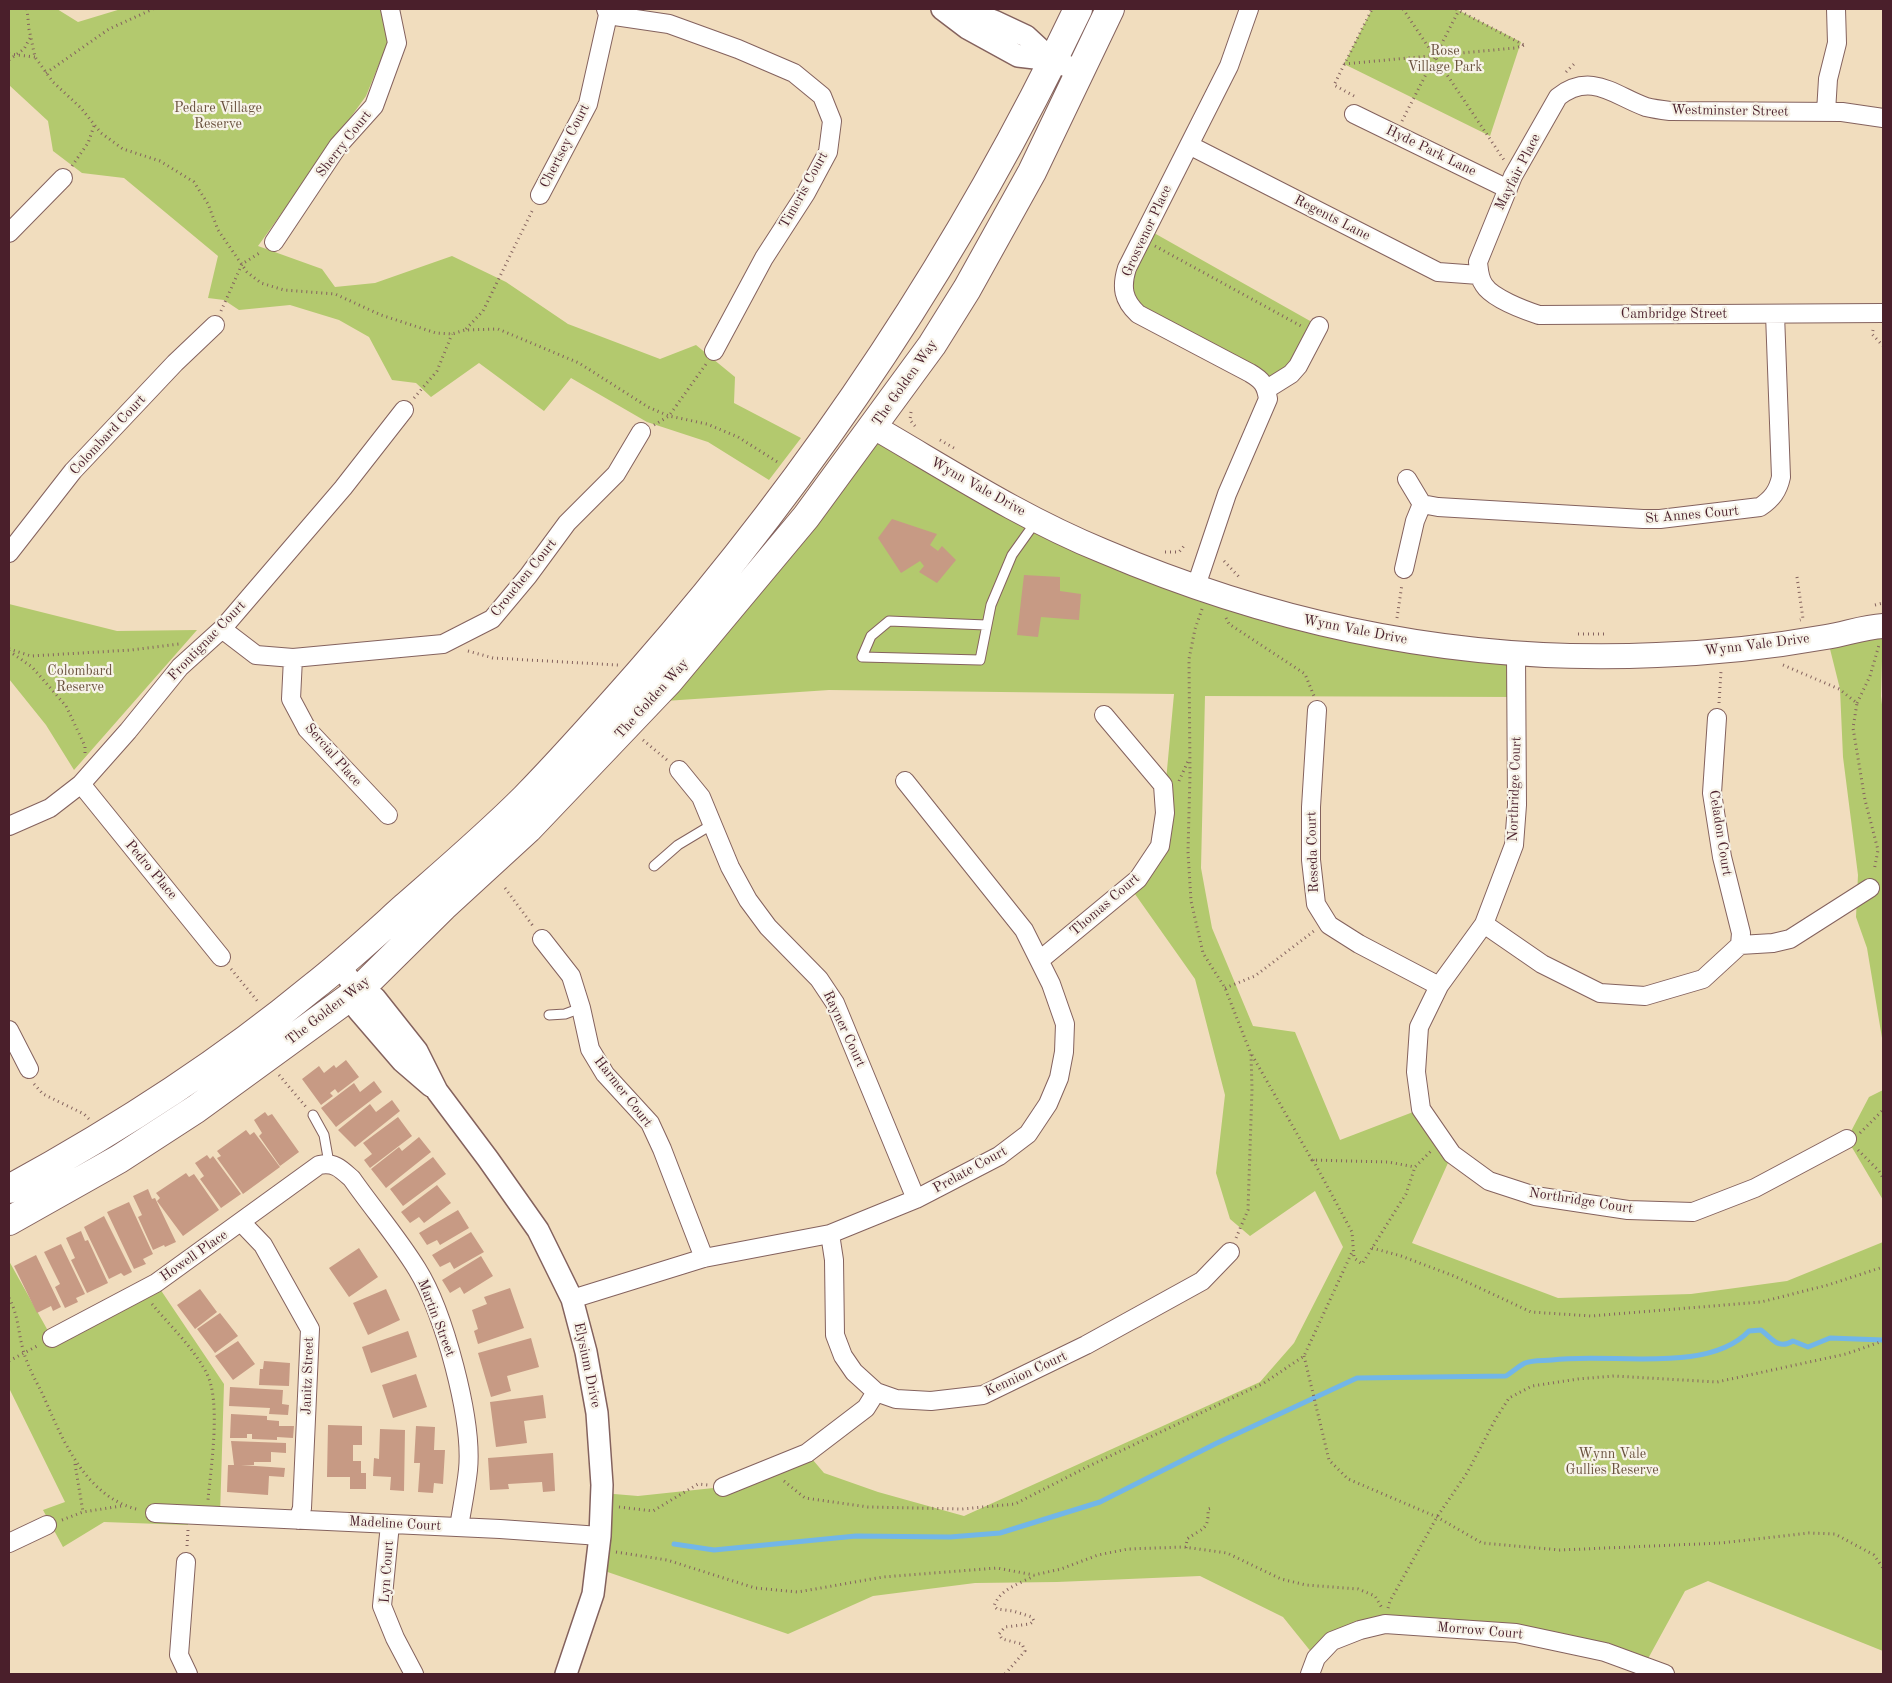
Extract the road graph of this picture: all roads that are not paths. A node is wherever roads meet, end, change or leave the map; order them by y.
1 (390, 9) edge
2 (942, 9) edge
3 (962, 9) edge
4 (1078, 9) edge
5 (1110, 9) edge
6 (1248, 9) edge
7 (1836, 9) edge
8 (607, 12) edge
9 (1052, 60) junction
10 (1080, 71) junction
11 (1581, 86) joint
12 (1354, 107) road end
13 (1826, 112) junction
14 (1883, 118) edge
15 (1189, 145) junction
16 (63, 178) road end
17 (1510, 182) junction
18 (540, 195) road end
19 (9, 233) edge
20 (274, 242) road end
21 (1479, 275) junction
22 (1883, 313) edge
23 (1776, 314) junction
24 (215, 325) road end
25 (1317, 330) road end
26 (714, 351) road end
27 (864, 384) junction
28 (1267, 389) junction
29 (404, 410) road end
30 (874, 427) junction
31 (641, 432) dead end
32 (827, 438) junction
33 (1407, 479) dead end
34 (1422, 504) junction
35 (1037, 520) junction
36 (9, 553) edge
37 (1404, 569) road end
38 (1202, 588) junction
39 (986, 625) junction
40 (1880, 629) edge
41 (216, 635) junction
42 (1516, 655) junction
43 (294, 658) junction
44 (1317, 710) road end
45 (1104, 715) dead end
46 (1717, 718) road end
47 (679, 770) road end
48 (84, 780) junction
49 (905, 781) dead end
50 (388, 815) dead end
51 (714, 824) junction
52 (9, 826) edge
53 (654, 866) dead end
54 (1870, 888) road end
55 (1484, 924) junction
56 (542, 939) road end
57 (1740, 945) junction
58 (221, 957) road end
59 (1040, 960) junction
60 (339, 965) junction
61 (1438, 986) junction
62 (358, 991) junction
63 (581, 1008) junction
64 (549, 1015) dead end
65 (9, 1030) edge
66 (30, 1069) road end
67 (313, 1115) road end
68 (1847, 1139) road end
69 (329, 1163) junction
70 (9, 1189) edge
71 (916, 1199) junction
72 (12, 1217) edge
73 (241, 1222) junction
74 (830, 1234) junction
75 (1230, 1252) road end
76 (704, 1258) junction
77 (572, 1299) junction
78 (52, 1338) road end
79 (876, 1392) junction
80 (723, 1487) road end
81 (155, 1513) road end
82 (298, 1520) junction
83 (390, 1524) junction
84 (47, 1525) road end
85 (459, 1527) junction
86 (9, 1543) edge
87 (599, 1543) junction
88 (186, 1562) dead end
89 (188, 1674) edge
90 (414, 1674) edge
91 (566, 1674) edge
92 (1310, 1674) edge
93 (1665, 1674) edge

1 - 20 street, Sherry Court
2 - 9 street
3 - 9 street
4 - 9 main road, The Golden Way
5 - 10 main road, The Golden Way
6 - 15 street, Grosvenor Place
7 - 13 street
8 - 18 street, Chertsey Court
8 - 26 street, Timcris Court
9 - 10 street
9 - 27 main road, The Golden Way
10 - 30 main road, The Golden Way
11 - 13 street, Westminster Street
11 - 17 street, Mayfair Place
12 - 17 street, Hyde Park Lane
13 - 14 street, Westminster Street
15 - 21 street, Regents Lane
15 - 28 street, Grosvenor Place
16 - 19 street
17 - 21 street, Mayfair Place
21 - 23 street, Cambridge Street
22 - 23 street, Cambridge Street
23 - 34 street, St Annes Court
24 - 36 street, Colombard Court
25 - 28 street
27 - 30 main road
27 - 32 main road, The Golden Way
28 - 38 street
29 - 41 street, Frontignac Court
30 - 32 main road
30 - 35 main road, Wynn Vale Drive
30 - 62 main road, The Golden Way
31 - 43 street, Crouchen Court
32 - 60 main road, The Golden Way
33 - 34 street
34 - 37 street
35 - 38 main road, Wynn Vale Drive
35 - 39 lane
38 - 42 main road, Wynn Vale Drive
39 - 39 lane
40 - 42 main road, Wynn Vale Drive
41 - 43 street, Crouchen Court
41 - 48 street, Frontignac Court
42 - 55 street, Northridge Court
43 - 50 street, Sercial Place
44 - 61 street, Reseda Court
45 - 59 street, Thomas Court
46 - 57 street, Celadon Court
47 - 51 street, Rayner Court
48 - 52 street, Frontignac Court
48 - 58 street, Pedro Place
49 - 59 street, Prelate Court
51 - 53 lane
51 - 71 street, Rayner Court
54 - 57 street
55 - 57 street
55 - 61 street, Northridge Court
56 - 63 street, Harmer Court
59 - 71 street, Prelate Court
60 - 62 street, Elysium Drive
60 - 70 main road, The Golden Way
61 - 68 street, Northridge Court
62 - 72 main road, The Golden Way
62 - 77 street, Elysium Drive
63 - 64 lane
63 - 76 street, Harmer Court
65 - 66 street
67 - 69 lane
69 - 73 street, Howell Place
69 - 85 street, Martin Street
71 - 74 street, Prelate Court
73 - 78 street, Howell Place
73 - 82 street, Janitz Street
74 - 76 street, Prelate Court
74 - 79 street, Kennion Court
75 - 79 street, Kennion Court
76 - 77 street, Prelate Court
77 - 87 street, Elysium Drive
79 - 80 street
81 - 82 street, Madeline Court
82 - 83 street, Madeline Court
83 - 85 street, Madeline Court
83 - 90 street, Lyn Court
84 - 86 street
85 - 87 street, Madeline Court
87 - 91 street, Elysium Drive
88 - 89 street
92 - 93 street, Morrow Court

